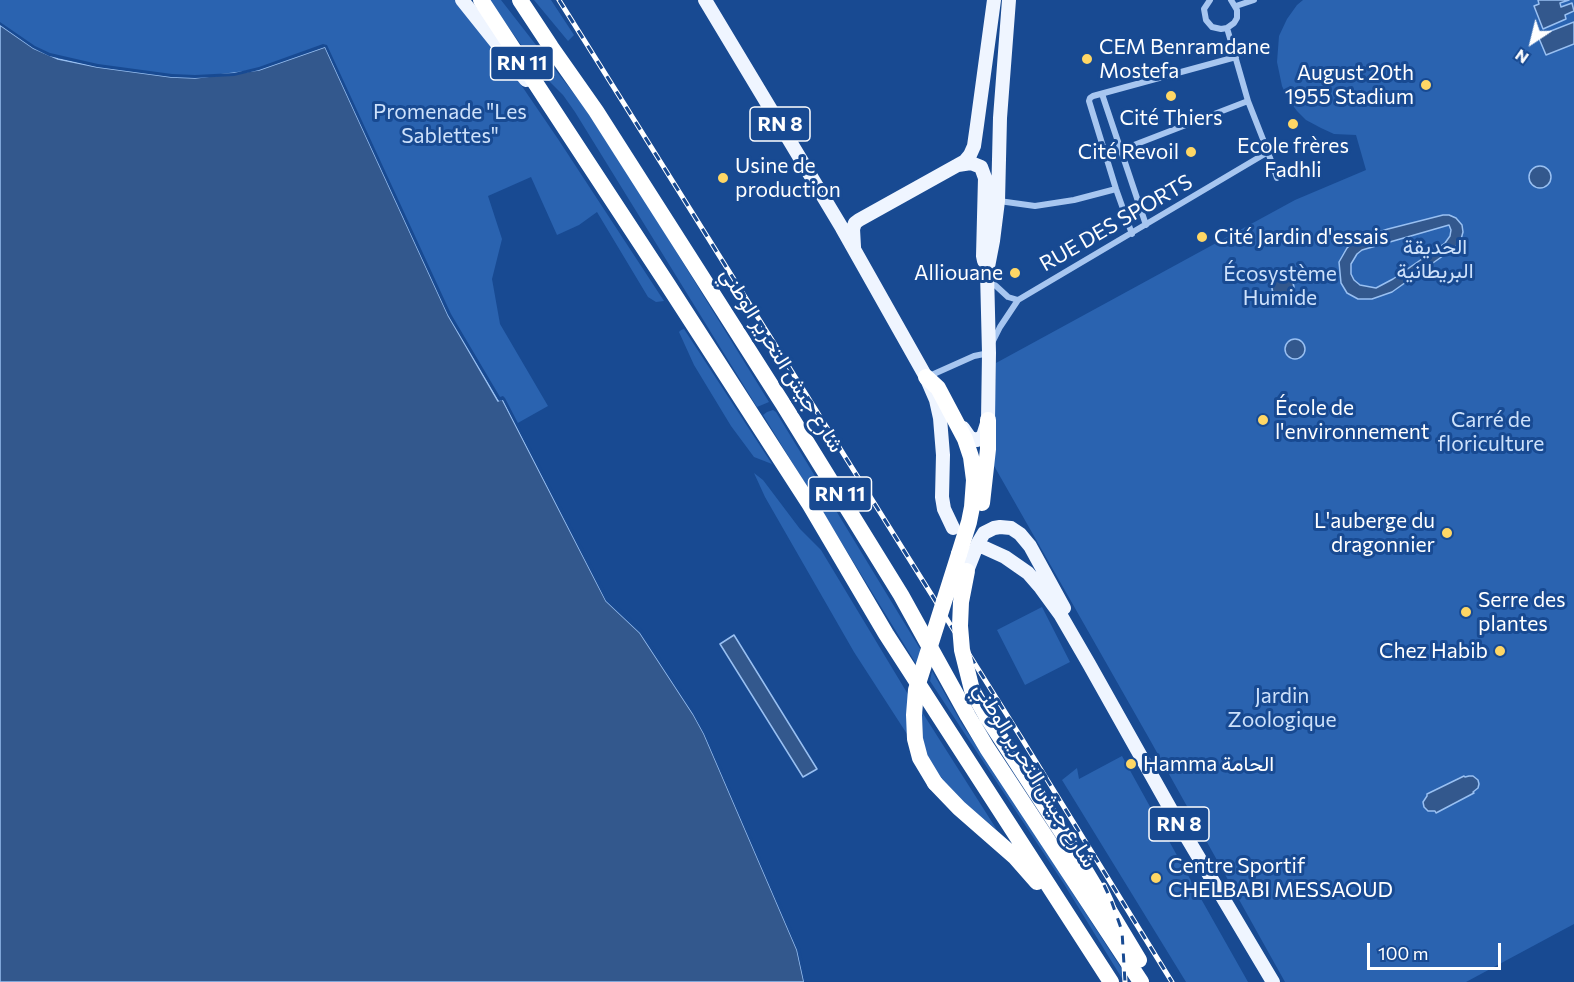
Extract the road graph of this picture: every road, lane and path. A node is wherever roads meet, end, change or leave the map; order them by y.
1 (462, 0) edge
2 (481, 0) edge
3 (514, 0) edge
4 (705, 0) edge
5 (994, 0) edge
6 (1009, 0) edge
7 (1210, 0) edge
8 (1232, 0) edge
9 (1254, 0) edge
10 (524, 6) edge
11 (1236, 6) junction
12 (1227, 28) junction
13 (1236, 57) junction
14 (1102, 94) junction
15 (1248, 101) junction
16 (563, 127) junction
17 (1121, 150) junction
18 (1269, 152) junction
19 (957, 165) junction
20 (1277, 178) dead end
21 (1116, 189) junction
22 (998, 201) junction
23 (1146, 225) junction
24 (1132, 234) junction
25 (854, 249) junction
26 (987, 272) junction
27 (1018, 300) junction
28 (989, 351) junction
29 (926, 377) junction
30 (988, 420) junction
31 (957, 424) junction
32 (953, 528) dead end
33 (982, 547) dead end
34 (967, 571) junction
35 (1089, 664) junction
36 (1074, 923) junction
37 (1111, 982) edge
38 (1141, 982) edge
39 (1149, 982) edge
40 (1273, 982) edge

1 - 16 main road
2 - 16 highway, RN 11
3 - 10 highway, RN 11
4 - 25 main road, RN 8
5 - 19 main road
6 - 22 main road
7 - 12 street
8 - 11 street
9 - 11 street
10 - 38 highway, شارع جيش التحرير الوطني / RN 11
11 - 12 street
12 - 13 street
13 - 14 street
13 - 15 street
14 - 17 street
14 - 21 street
15 - 17 street
15 - 18 street
16 - 36 highway
17 - 23 street
18 - 20 street
18 - 23 street, RUE DES SPORTS
19 - 25 main road
19 - 26 main road
21 - 22 street
21 - 24 street
22 - 26 main road
23 - 24 street, RUE DES SPORTS
24 - 27 street, RUE DES SPORTS
25 - 29 main road, RN 8
26 - 27 street
26 - 28 main road
27 - 28 street
28 - 29 street
28 - 30 main road
29 - 31 highway
29 - 32 main road, RN 8
30 - 31 main road
30 - 34 highway
31 - 36 highway, bridge
33 - 35 main road
34 - 35 main road
34 - 39 highway, bridge
35 - 40 main road, RN 8
36 - 37 highway

